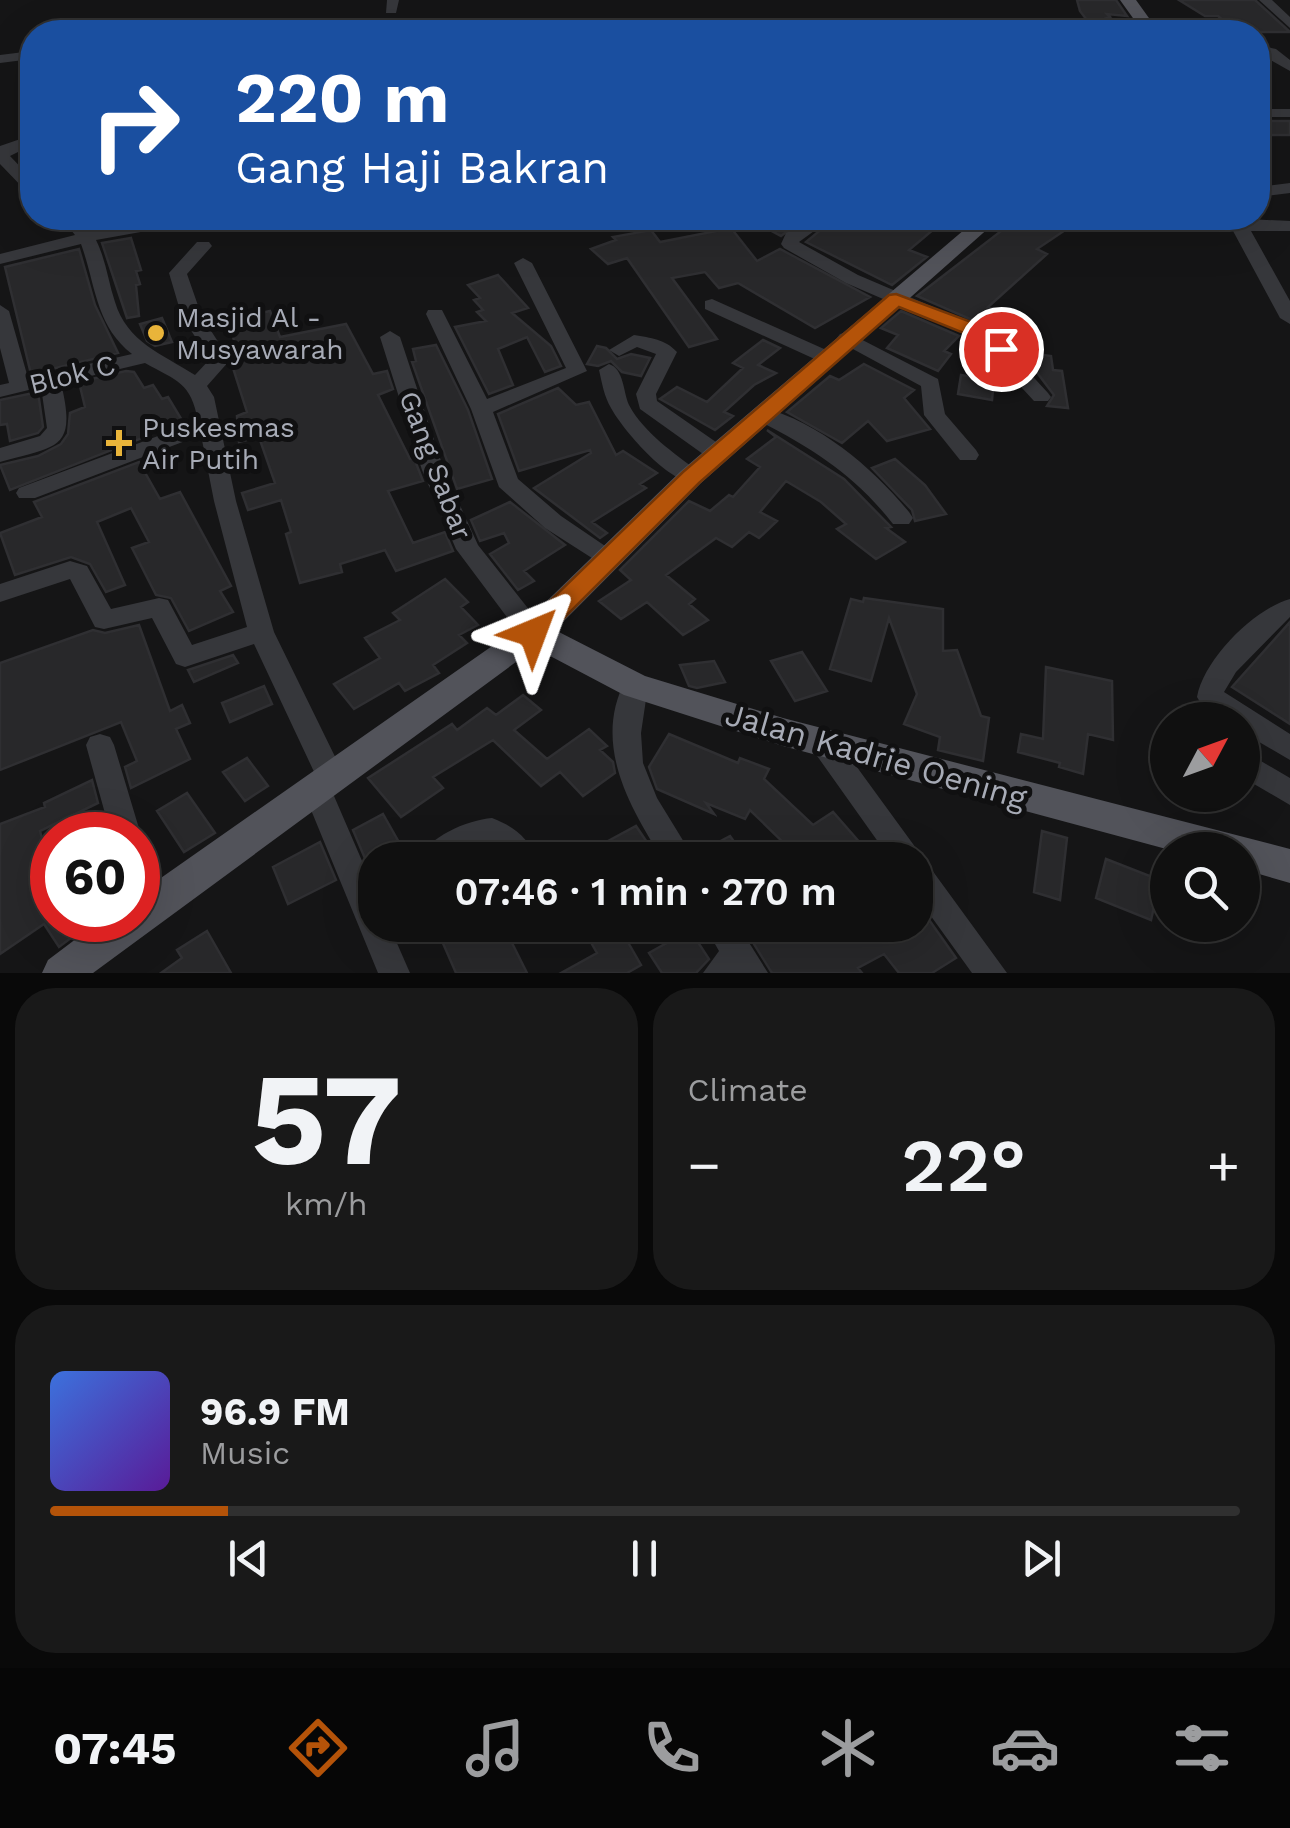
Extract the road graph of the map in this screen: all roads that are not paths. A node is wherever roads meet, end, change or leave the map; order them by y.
1 (1265, 0) edge
2 (1290, 24) edge
3 (20, 144) edge
4 (20, 176) edge
5 (82, 230) edge
6 (130, 230) edge
7 (799, 230) edge
8 (976, 230) edge
9 (1240, 230) edge
10 (90, 238) junction
11 (203, 246) dead end
12 (0, 259) edge
13 (524, 264) dead end
14 (1266, 279) junction
15 (1290, 280) edge
16 (896, 299) junction
17 (712, 305) dead end
18 (434, 314) dead end
19 (1, 318) edge
20 (1290, 318) edge
21 (390, 337) dead end
22 (848, 338) junction
23 (144, 357) junction
24 (826, 357) junction
25 (50, 380) junction
26 (198, 384) junction
27 (10, 389) edge
28 (1042, 397) dead end
29 (480, 408) junction
30 (762, 414) junction
31 (210, 424) junction
32 (718, 454) junction
33 (0, 455) edge
34 (968, 455) dead end
35 (691, 477) junction
36 (27, 493) dead end
37 (902, 518) dead end
38 (606, 558) junction
39 (0, 593) edge
40 (1290, 608) edge
41 (261, 632) junction
42 (533, 633) junction
43 (635, 686) junction
44 (1212, 702) edge
45 (1260, 732) edge
46 (100, 745) dead end
47 (825, 745) junction
48 (1290, 748) edge
49 (1260, 774) edge
50 (324, 782) junction
51 (1290, 793) edge
52 (119, 812) edge
53 (1161, 832) edge
54 (461, 842) edge
55 (512, 842) edge
56 (669, 842) edge
57 (895, 842) edge
58 (1260, 858) edge
59 (1290, 866) edge
60 (358, 869) edge
61 (933, 894) edge
62 (160, 900) edge
63 (103, 942) edge
64 (384, 942) edge
65 (727, 942) edge
66 (736, 966) edge
67 (62, 973) edge
68 (394, 973) edge
69 (991, 973) edge

1 - 2 street
3 - 4 street
5 - 10 street
6 - 10 street
7 - 16 street
8 - 16 main road
9 - 14 street
10 - 12 street
10 - 23 street
11 - 26 street
13 - 29 street
14 - 15 street
14 - 20 street
16 - 22 main road
16 - 28 street
17 - 24 street
18 - 29 street
19 - 27 street
21 - 42 street, Gang Sabar
22 - 24 main road
22 - 34 street
23 - 25 street, Blok C
23 - 26 street
24 - 30 main road
25 - 27 street, Blok C
25 - 33 street
26 - 31 street
29 - 38 street
30 - 32 main road
30 - 37 street
31 - 36 street
31 - 41 street
32 - 35 main road
32 - 35 street
35 - 38 main road
38 - 42 main road
39 - 41 street
40 - 44 street
41 - 50 street
42 - 43 main road, Jalan Kadrie Oening
42 - 50 main road
43 - 47 main road, Jalan Kadrie Oening
43 - 56 street
45 - 48 street
46 - 52 street
47 - 53 main road, Jalan Kadrie Oening
47 - 57 street
49 - 51 street
50 - 60 street
50 - 62 main road
54 - 55 street
58 - 59 main road
61 - 69 street
63 - 67 main road
64 - 68 street
65 - 66 street

